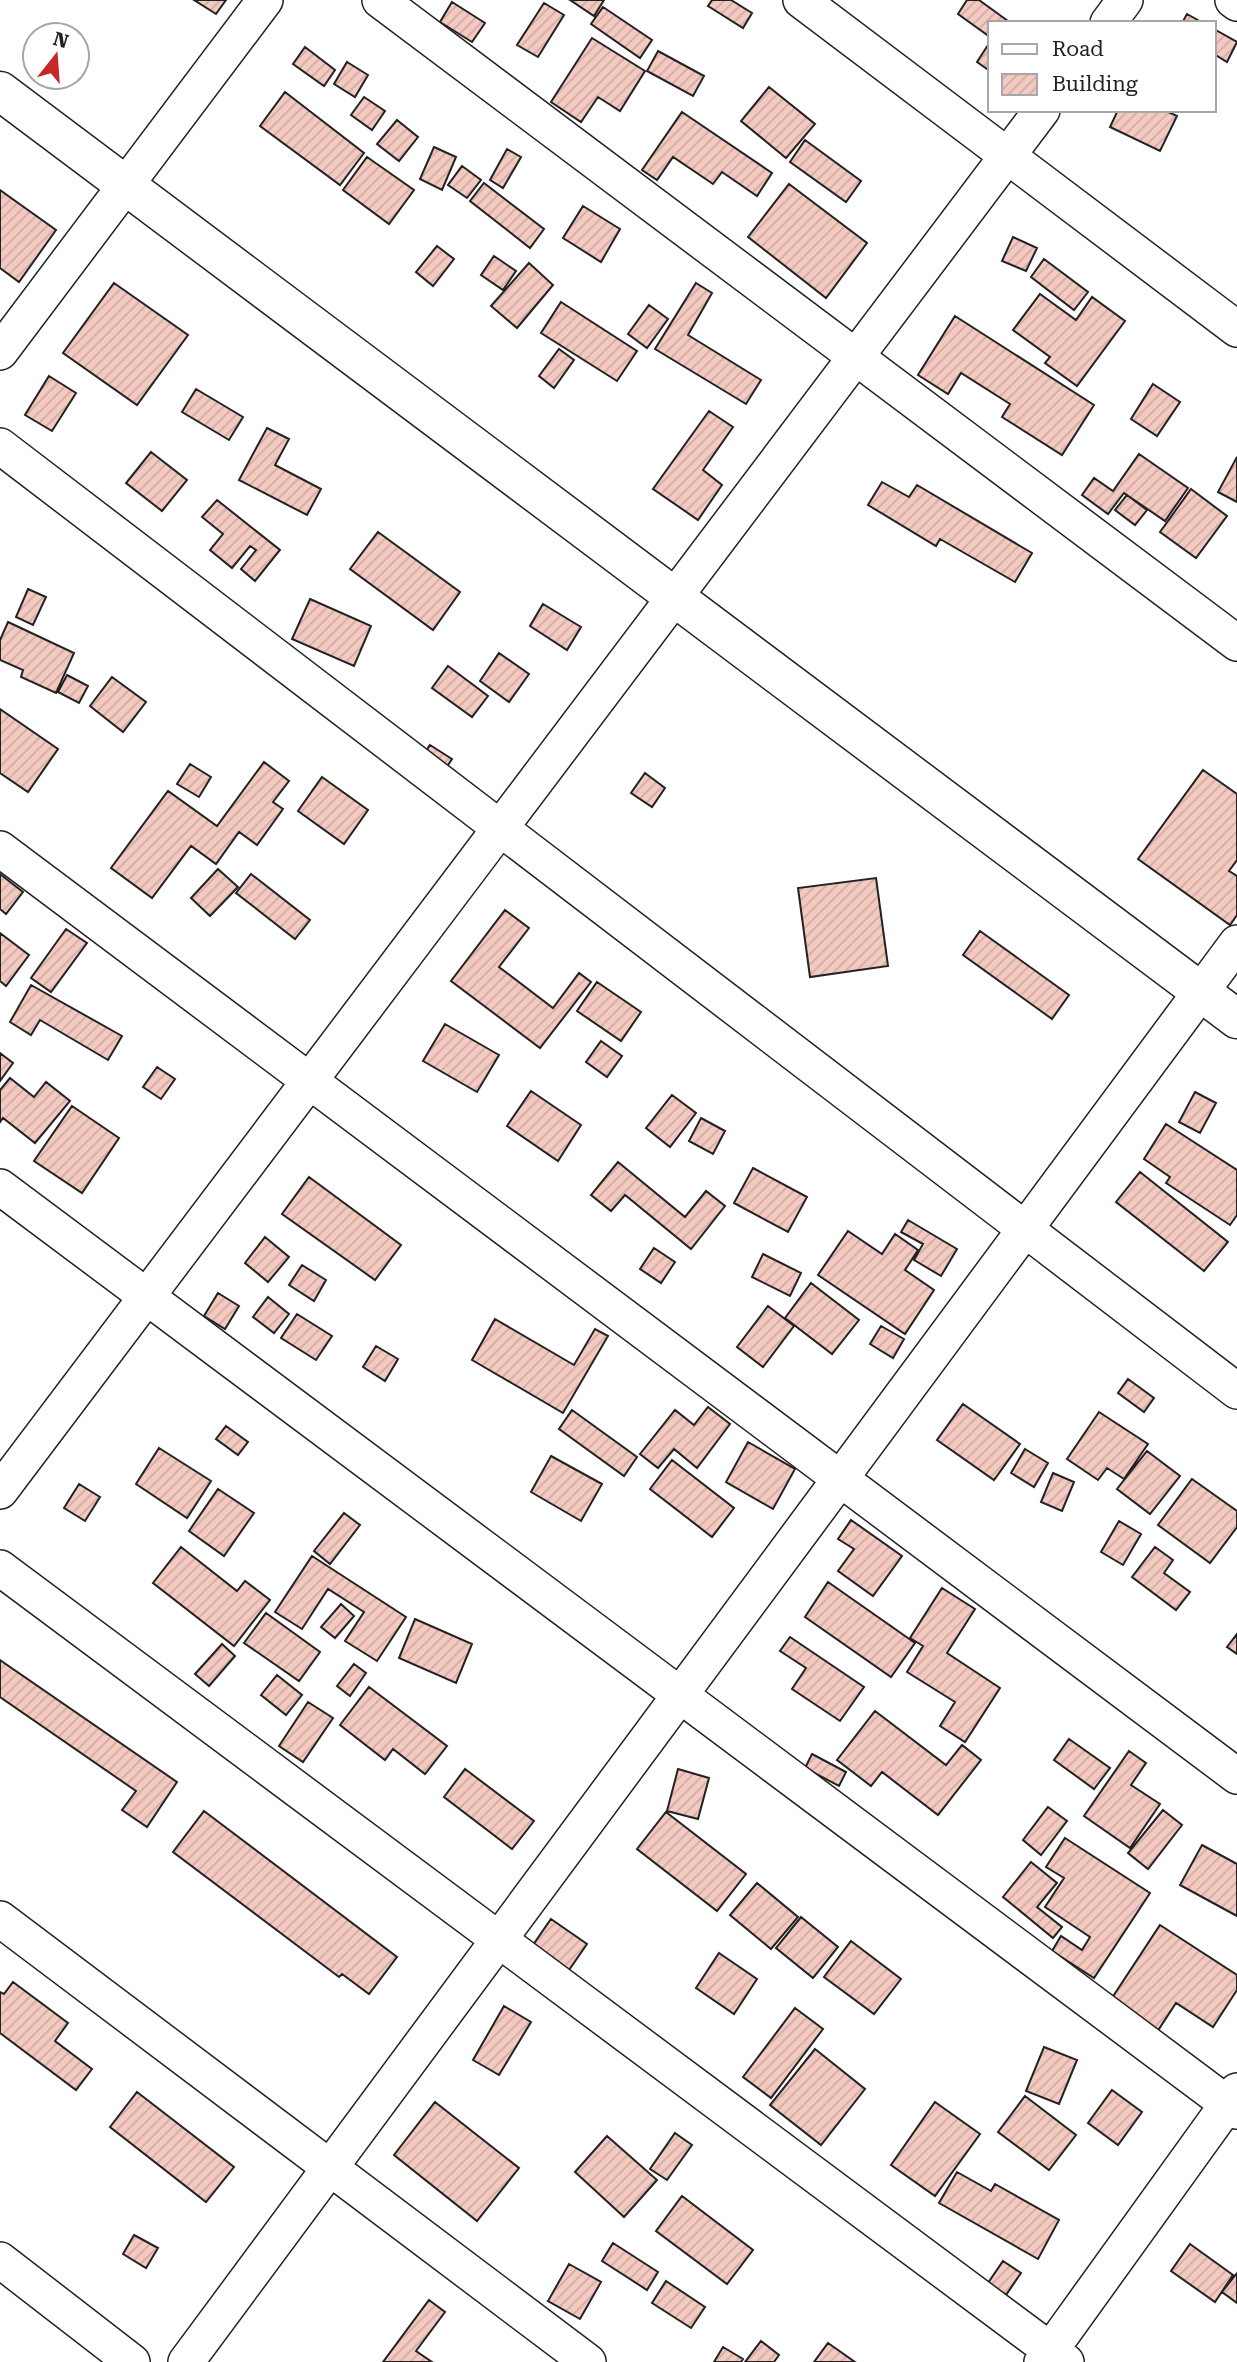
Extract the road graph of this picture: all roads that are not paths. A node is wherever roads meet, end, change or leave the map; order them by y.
1 (265, 0) edge
2 (380, 0) edge
3 (801, 0) edge
4 (1125, 0) edge
5 (1109, 21) edge
6 (0, 91) edge
7 (1040, 112) edge
8 (1007, 156) junction
9 (125, 185) junction
10 (1237, 330) edge
11 (0, 352) edge
12 (856, 357) junction
13 (0, 446) edge
14 (675, 598) junction
15 (1237, 643) edge
16 (501, 829) junction
17 (0, 849) edge
18 (1237, 943) edge
19 (1200, 992) junction
20 (1237, 1019) edge
21 (310, 1082) junction
22 (0, 1187) edge
23 (1025, 1229) junction
24 (147, 1297) junction
25 (1237, 1391) edge
26 (840, 1478) junction
27 (0, 1491) edge
28 (0, 1568) edge
29 (680, 1695) junction
30 (1237, 1776) edge
31 (0, 1919) edge
32 (499, 1940) junction
33 (1234, 2102) edge
34 (330, 2168) junction
35 (0, 2260) edge
36 (1053, 2358) edge
37 (132, 2362) edge
38 (186, 2362) edge
39 (588, 2362) edge

1 - 9 street
2 - 12 street
3 - 8 street
4 - 5 street
6 - 9 main road
7 - 8 street
8 - 10 street
8 - 12 street
9 - 11 street
9 - 14 main road
12 - 14 street
12 - 15 street
13 - 16 street
14 - 16 street
14 - 19 main road
16 - 21 street
16 - 23 street
17 - 21 street
18 - 19 street
19 - 20 main road
19 - 23 street
21 - 24 street
21 - 26 street
22 - 24 street
23 - 25 street
23 - 26 street
24 - 27 street
24 - 29 street
26 - 29 street
26 - 30 street
28 - 32 street
29 - 32 street
29 - 33 street
31 - 34 street
32 - 34 street
32 - 36 street
33 - 36 street
34 - 38 street
34 - 39 street
35 - 37 street

